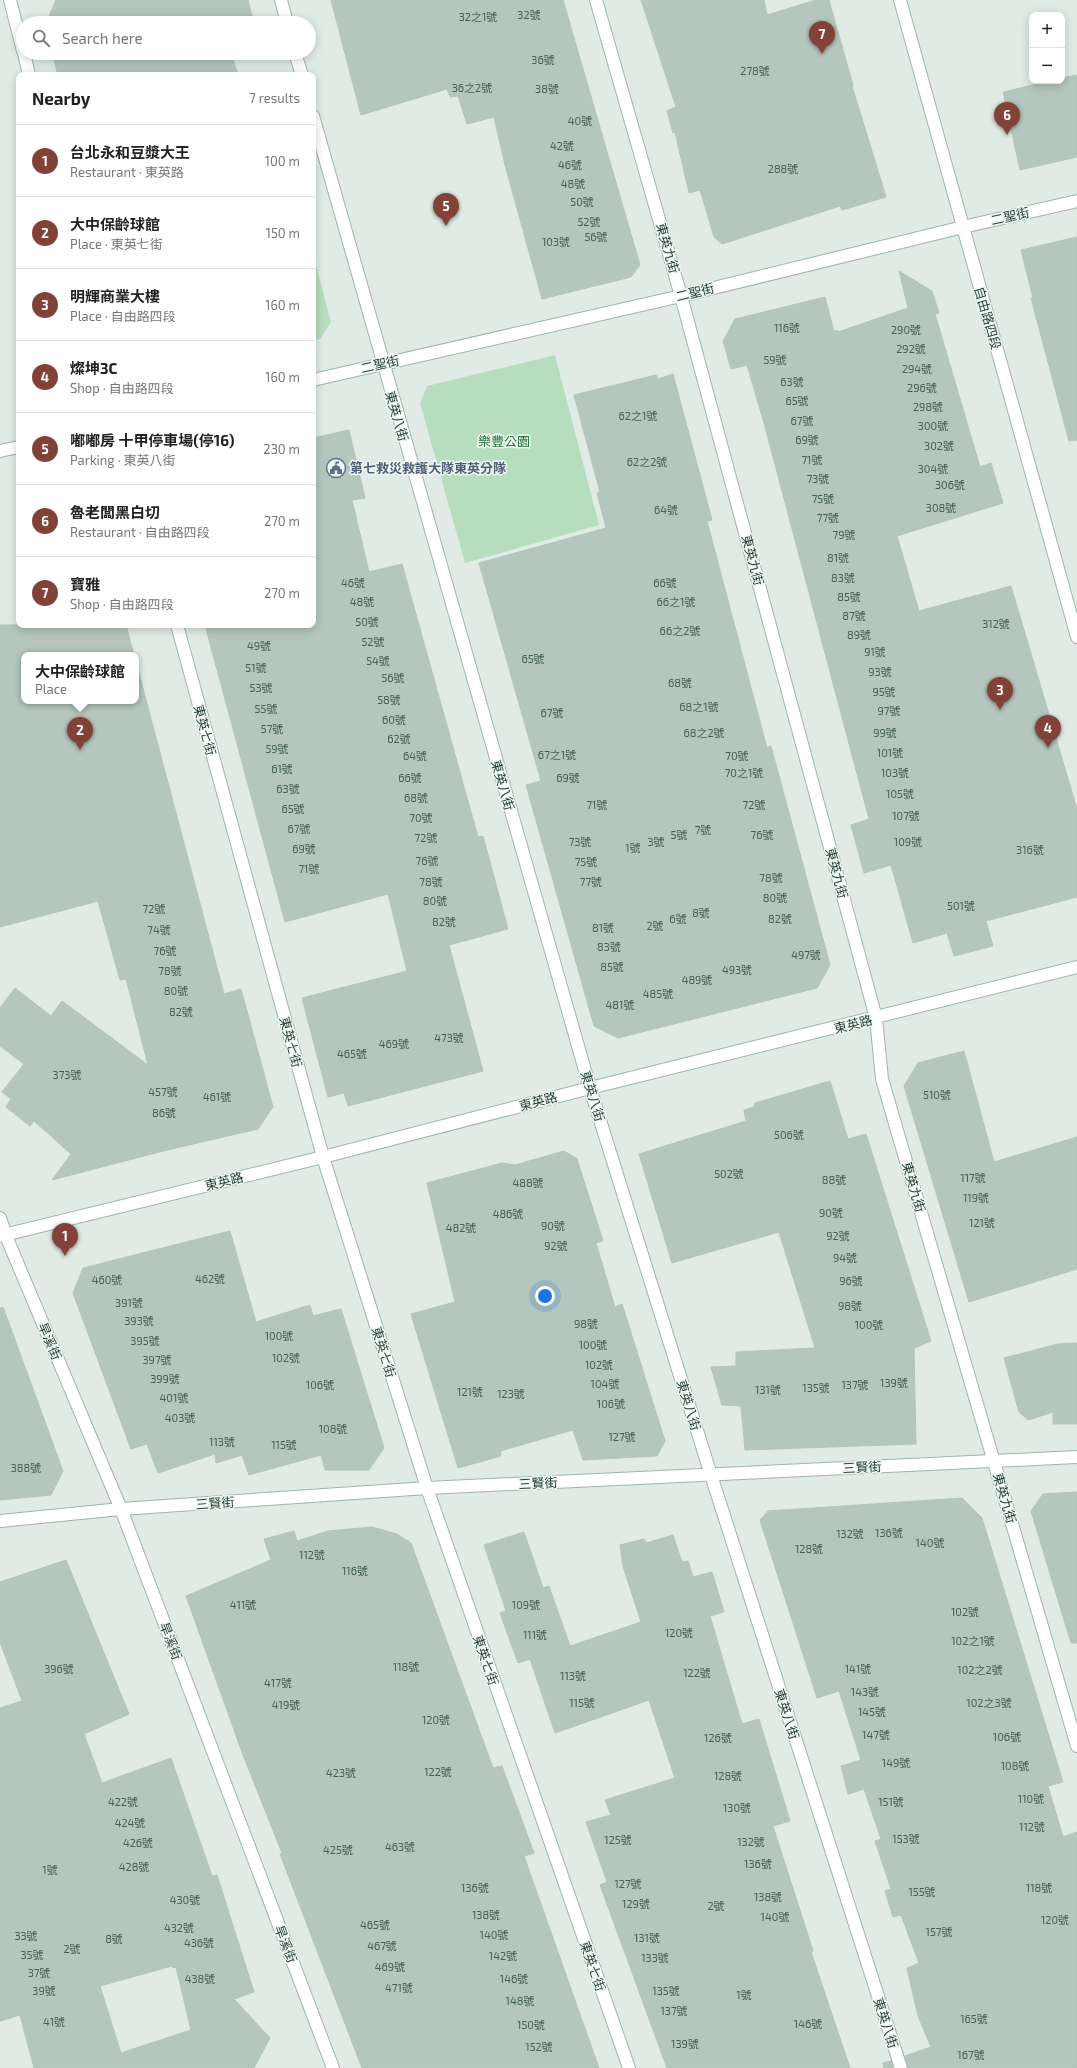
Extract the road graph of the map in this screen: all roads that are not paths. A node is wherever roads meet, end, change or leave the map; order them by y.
1 (10, 0) edge
2 (281, 0) edge
3 (596, 0) edge
4 (900, 0) edge
5 (285, 16) edge
6 (16, 24) edge
7 (25, 60) edge
8 (298, 60) edge
9 (28, 72) edge
10 (301, 72) edge
11 (316, 127) edge
12 (1077, 201) edge
13 (963, 227) junction
14 (681, 296) junction
15 (382, 363) junction
16 (316, 379) edge
17 (16, 448) edge
18 (0, 451) edge
19 (178, 628) edge
20 (1077, 637) edge
21 (1077, 967) edge
22 (876, 1018) junction
23 (590, 1088) junction
24 (323, 1157) junction
25 (0, 1218) edge
26 (3, 1236) edge
27 (1077, 1457) edge
28 (993, 1460) junction
29 (711, 1475) junction
30 (427, 1488) junction
31 (121, 1509) junction
32 (0, 1521) edge
33 (1071, 1707) edge
34 (1077, 1746) edge
35 (333, 2068) edge
36 (629, 2068) edge
37 (901, 2068) edge

1 - 6 street
2 - 5 street
3 - 14 street, 東英九街
4 - 13 street, 自由路四段
7 - 9 street
8 - 10 street
11 - 15 street, 東英八街
12 - 13 street, 二聖街
13 - 14 street, 二聖街
13 - 20 street, 自由路四段
14 - 15 street, 二聖街
14 - 22 street, 東英九街
15 - 16 street, 二聖街
15 - 23 street, 東英八街
17 - 18 street
19 - 24 street, 東英七街
21 - 22 street, 東英路
22 - 23 street, 東英路
22 - 28 street, 東英九街
23 - 24 street, 東英路
23 - 29 street, 東英八街
24 - 26 street, 東英路
24 - 30 street, 東英七街
25 - 26 street, 旱溪街
26 - 31 street, 旱溪街
27 - 28 street, 三賢街
28 - 29 street, 三賢街
28 - 33 street, 東英九街
29 - 30 street, 三賢街
29 - 37 street, 東英八街
30 - 31 street, 三賢街
30 - 36 street, 東英七街
31 - 32 street, 三賢街
31 - 35 street, 旱溪街
33 - 34 street, 東英九街

